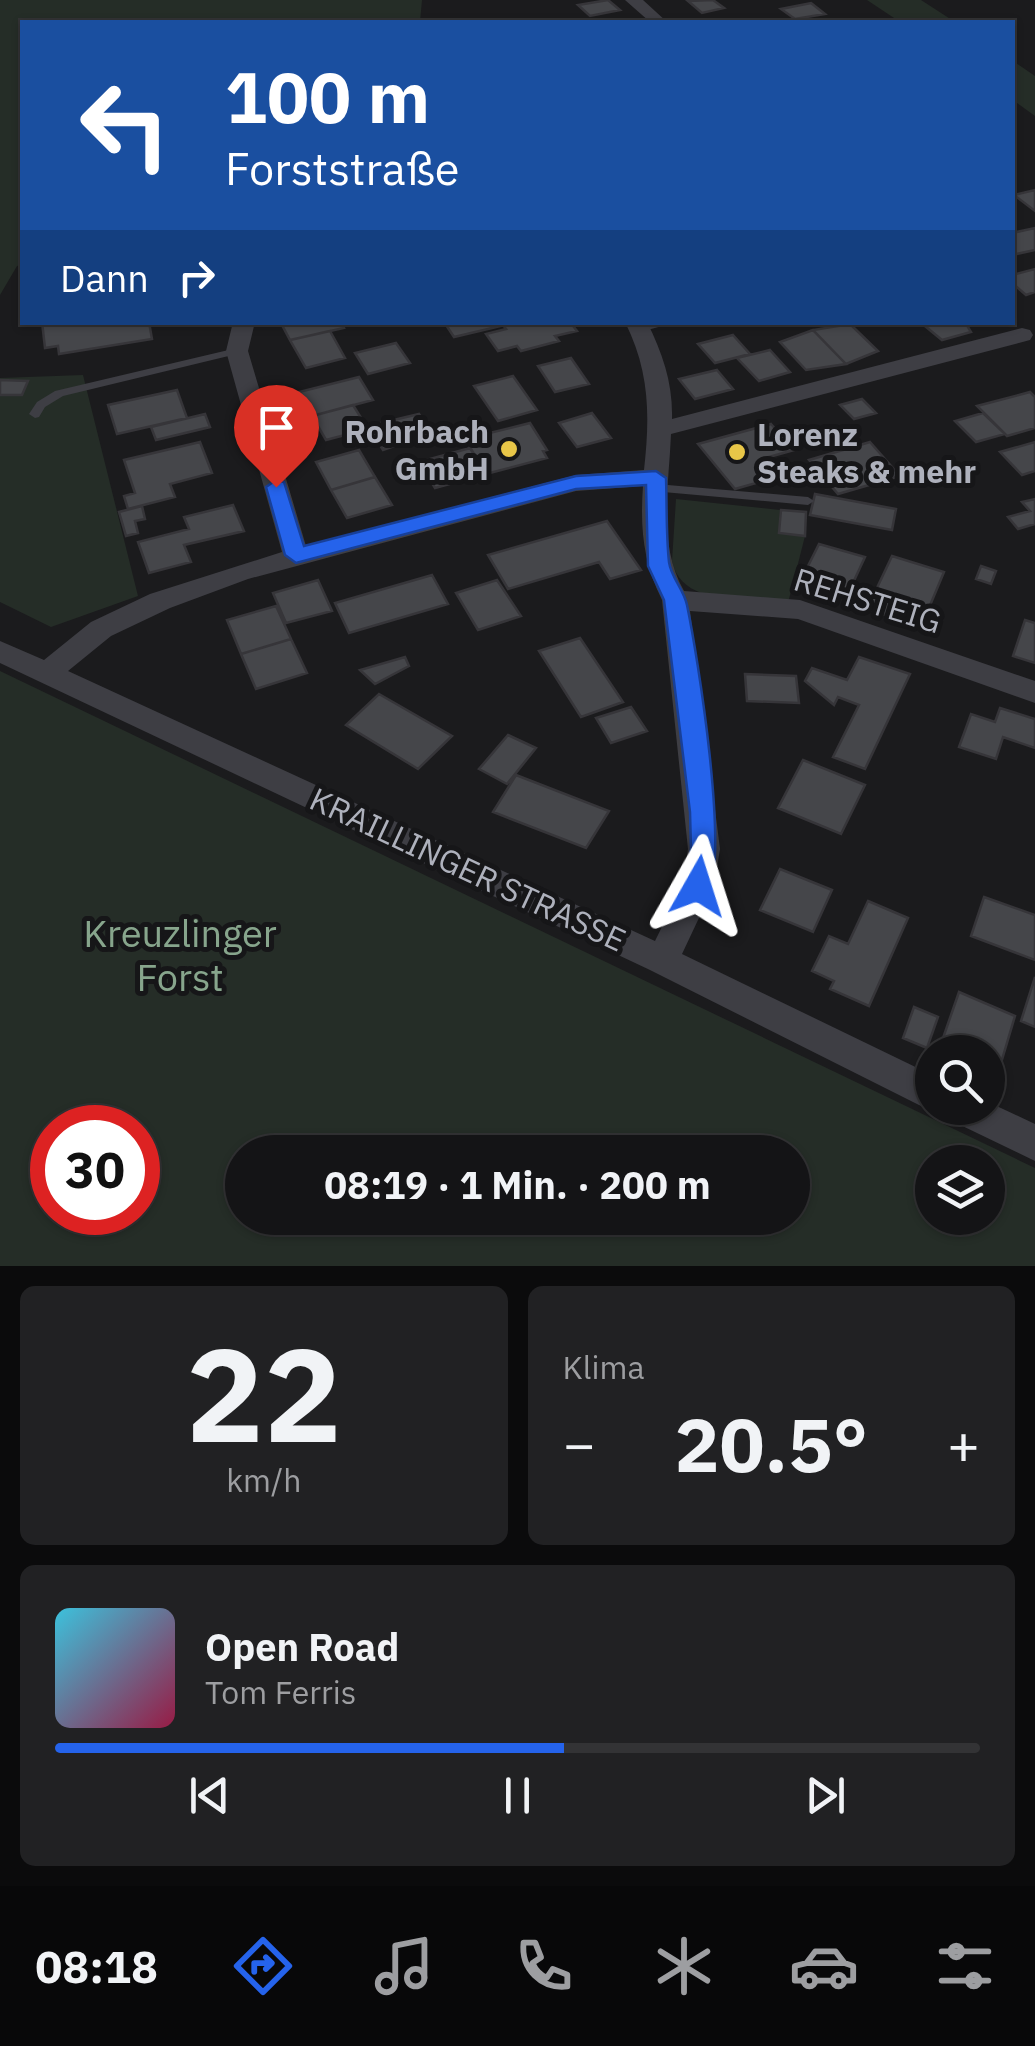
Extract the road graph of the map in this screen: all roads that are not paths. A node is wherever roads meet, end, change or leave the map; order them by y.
1 (633, 0) edge
2 (657, 20) edge
3 (243, 325) edge
4 (638, 326) edge
5 (1021, 334) edge
6 (236, 351) junction
7 (35, 414) dead end
8 (663, 429) junction
9 (656, 483) junction
10 (808, 501) dead end
11 (296, 555) junction
12 (675, 600) junction
13 (0, 651) edge
14 (48, 672) junction
15 (1035, 692) edge
16 (662, 960) junction
17 (915, 1085) edge
18 (998, 1125) edge
19 (1035, 1143) edge

1 - 2 street
3 - 6 street
4 - 8 street
5 - 8 street
6 - 7 lane
6 - 11 street
8 - 9 street
9 - 10 lane
9 - 11 street
9 - 12 street
11 - 14 street
12 - 15 street, REHSTEIG
12 - 16 street
13 - 14 street, KRAILLINGER STRASSE
14 - 16 street, KRAILLINGER STRASSE
16 - 17 street, KRAILLINGER STRASSE
18 - 19 street

